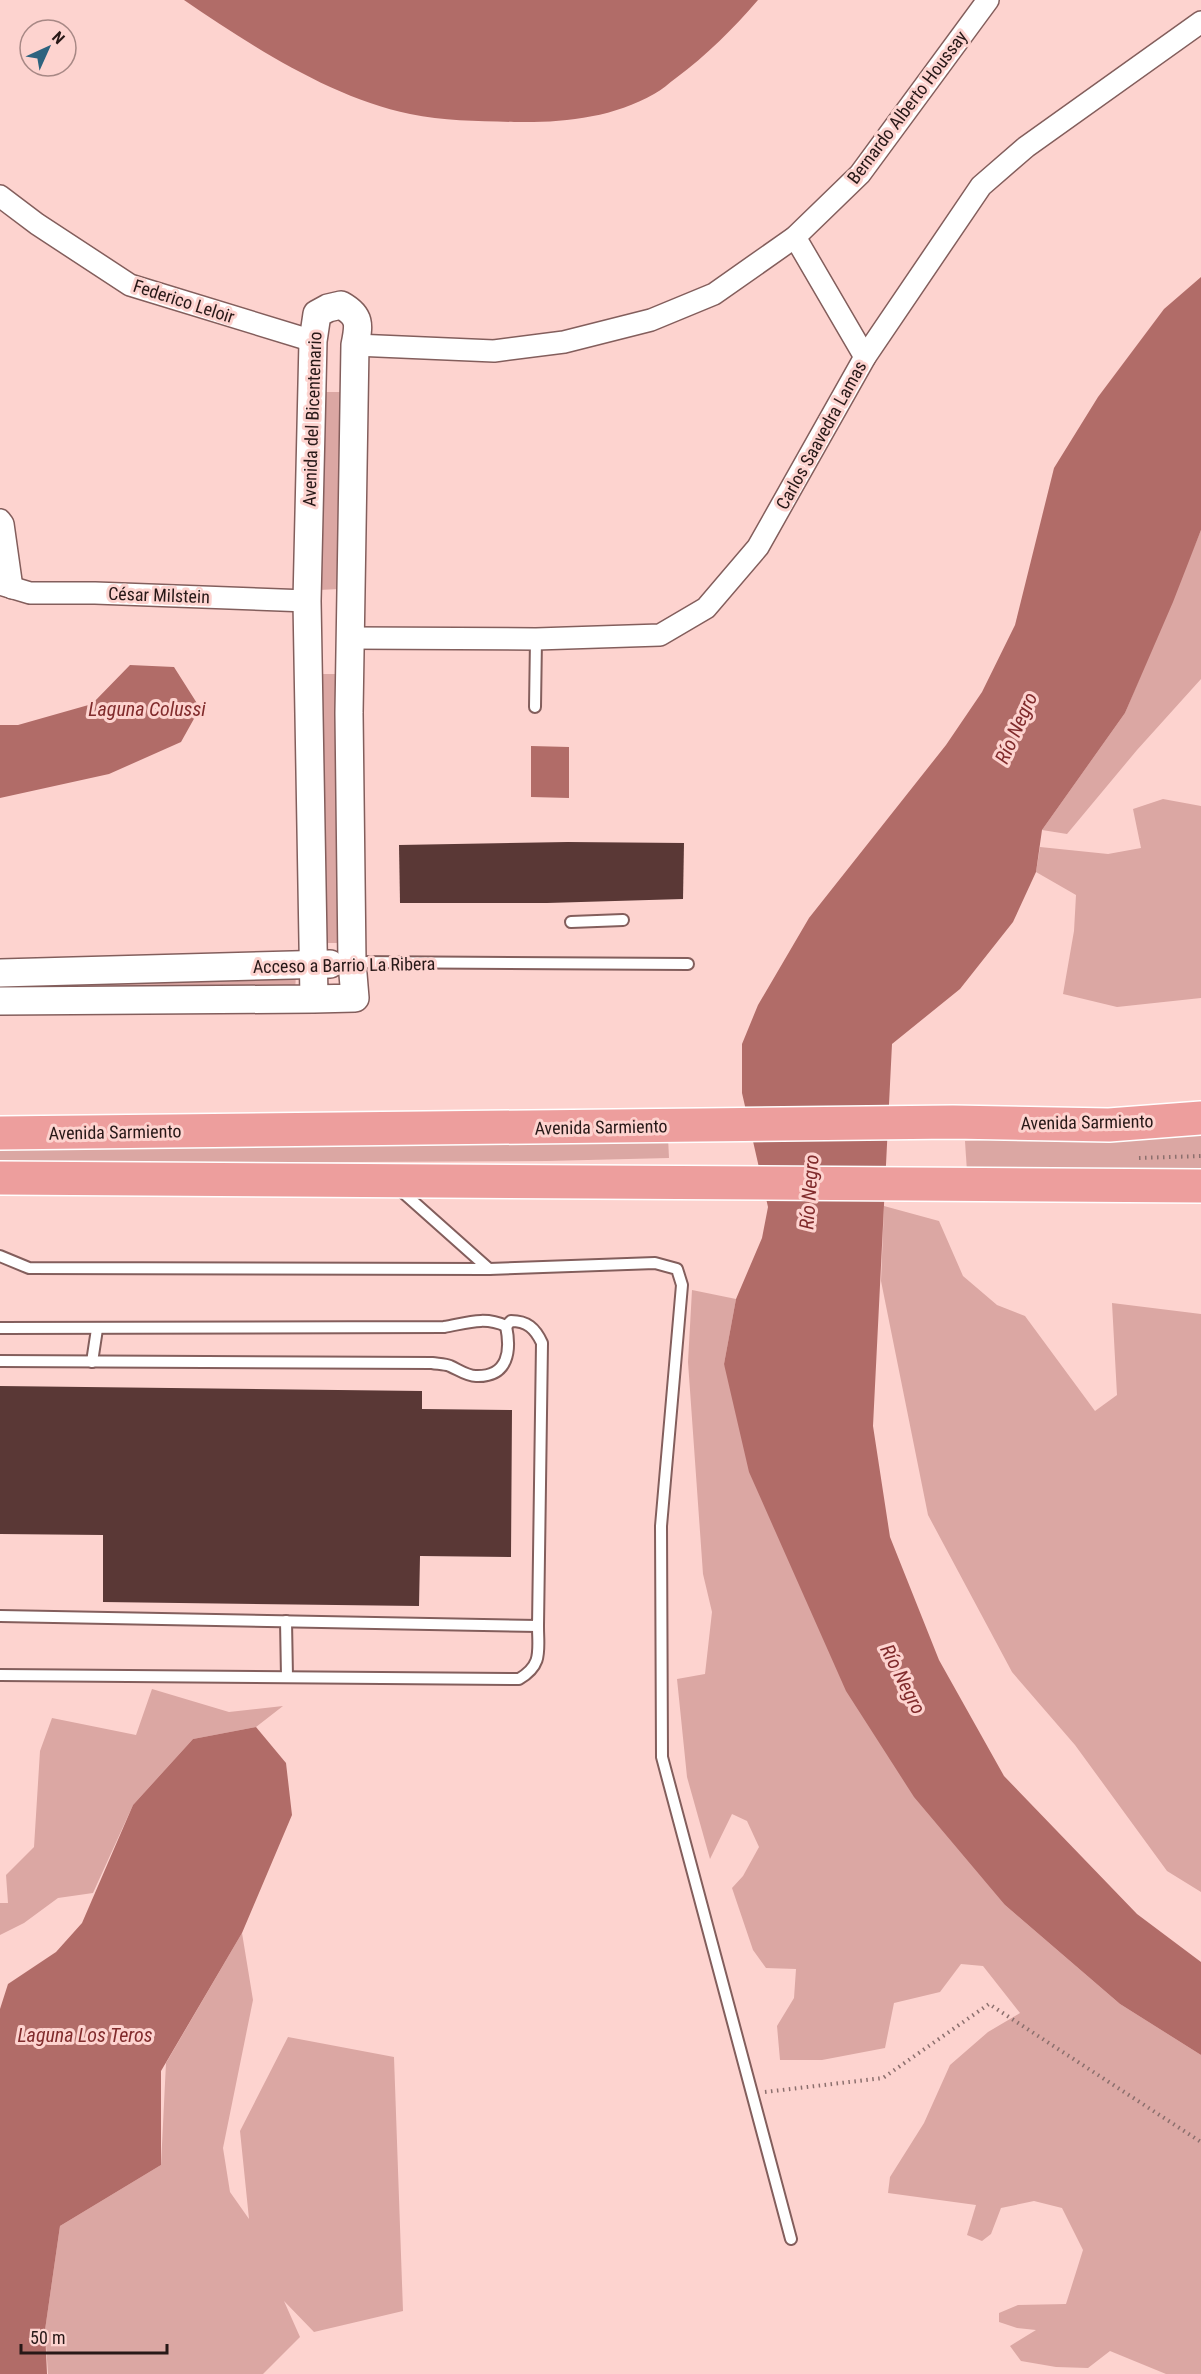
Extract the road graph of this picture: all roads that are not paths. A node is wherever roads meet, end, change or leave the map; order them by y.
1 (988, 0) edge
2 (1201, 22) edge
3 (0, 196) edge
4 (795, 237) junction
5 (313, 341) junction
6 (355, 345) junction
7 (865, 357) junction
8 (0, 520) edge
9 (6, 586) edge
10 (307, 601) junction
11 (351, 605) junction
12 (536, 639) junction
13 (351, 647) junction
14 (307, 660) junction
15 (535, 707) dead end
16 (623, 920) dead end
17 (571, 922) dead end
18 (352, 962) junction
19 (688, 964) dead end
20 (313, 965) junction
21 (3, 973) edge
22 (314, 999) junction
23 (5, 1001) edge
24 (1201, 1118) edge
25 (0, 1133) edge
26 (0, 1178) edge
27 (391, 1181) junction
28 (1201, 1186) edge
29 (0, 1256) edge
30 (489, 1269) junction
31 (506, 1326) junction
32 (0, 1328) edge
33 (97, 1329) junction
34 (0, 1361) edge
35 (92, 1362) junction
36 (0, 1616) edge
37 (286, 1622) junction
38 (538, 1626) junction
39 (0, 1675) edge
40 (287, 1677) junction
41 (791, 2239) dead end

1 - 4 street, Bernardo Alberto Houssay
2 - 7 street, Carlos Saavedra Lamas
3 - 5 street, Federico Leloir
4 - 6 street, Bernardo Alberto Houssay
4 - 7 street
5 - 6 street, Federico Leloir
5 - 6 street, Avenida del Bicentenario
5 - 10 street, Avenida del Bicentenario
6 - 11 street, Avenida del Bicentenario
7 - 12 street, Carlos Saavedra Lamas
8 - 9 street, César Milstein
9 - 10 street, César Milstein
10 - 11 street
10 - 14 street, Avenida del Bicentenario
11 - 13 street, Avenida del Bicentenario
12 - 13 street, Carlos Saavedra Lamas
12 - 15 lane
13 - 14 street
13 - 18 street, Avenida del Bicentenario
14 - 20 street, Avenida del Bicentenario
16 - 17 lane
18 - 19 lane, Acceso a Barrio La Ribera
18 - 20 street, Acceso a Barrio La Ribera
18 - 22 street, Avenida del Bicentenario
20 - 21 street, Acceso a Barrio La Ribera
20 - 22 street, Avenida del Bicentenario
21 - 23 street
22 - 23 street
24 - 25 main road, Avenida Sarmiento
26 - 27 main road
27 - 28 main road
27 - 30 lane
29 - 30 lane
30 - 41 lane
31 - 33 lane
31 - 35 lane
31 - 38 lane
32 - 33 lane
33 - 35 lane
34 - 35 lane
36 - 37 lane
37 - 38 lane
37 - 40 lane
38 - 40 lane
39 - 40 lane

